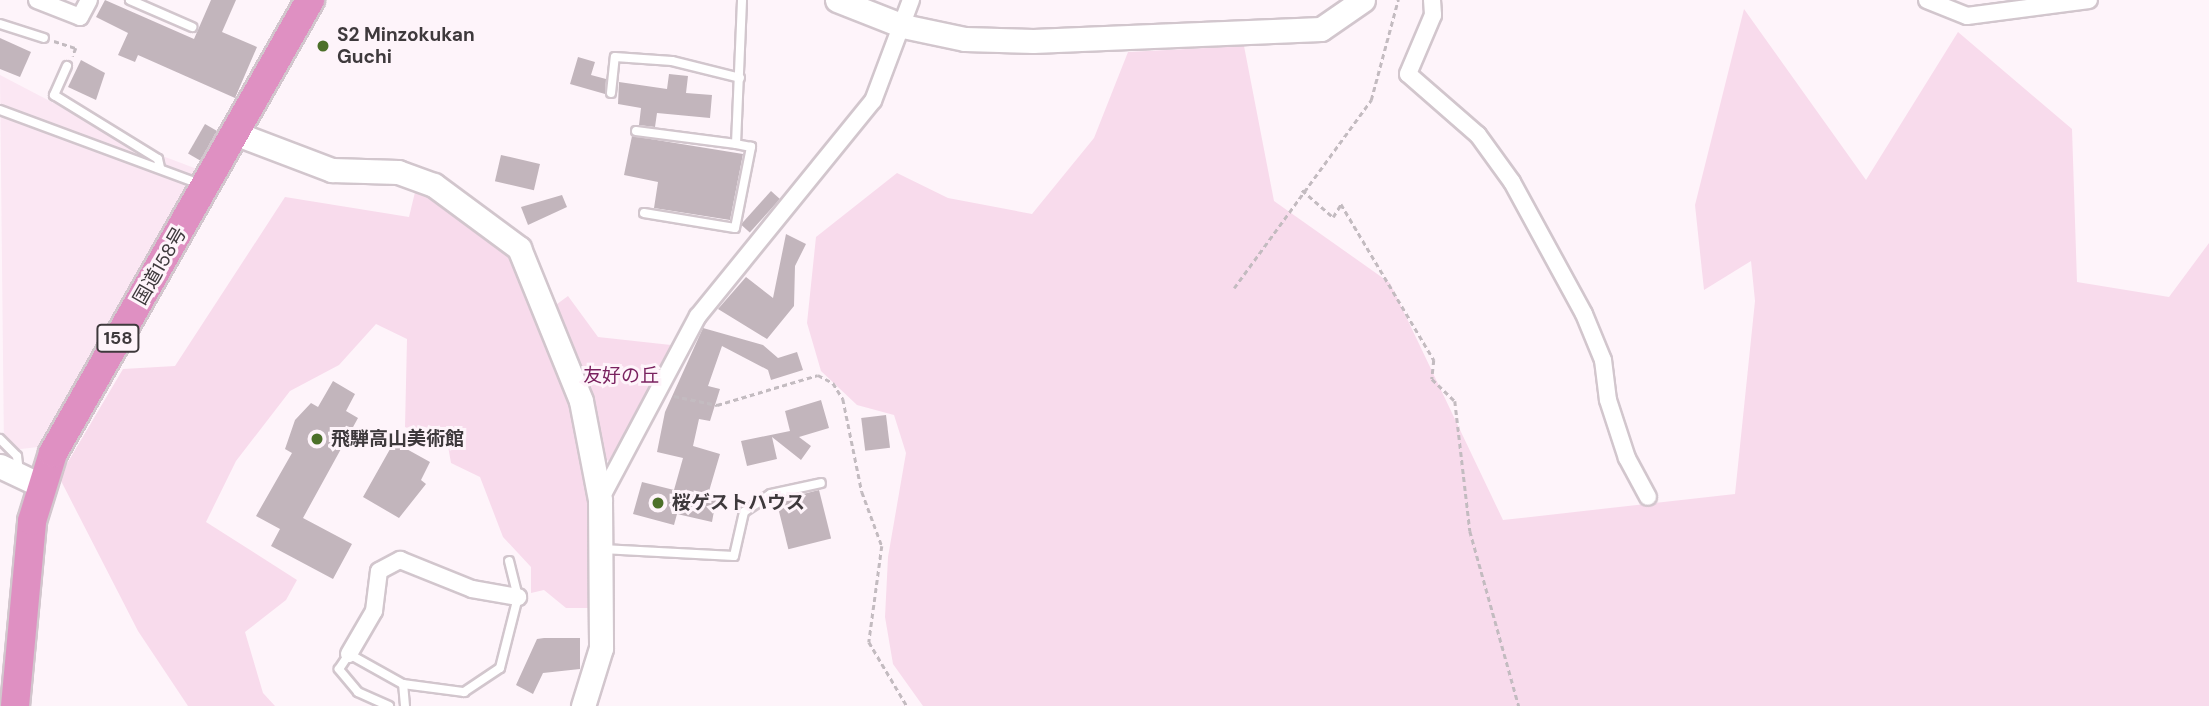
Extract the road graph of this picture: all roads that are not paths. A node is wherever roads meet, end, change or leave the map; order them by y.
1 (37, 0) edge
2 (89, 0) edge
3 (130, 0) edge
4 (310, 0) edge
5 (742, 0) edge
6 (837, 0) edge
7 (911, 0) edge
8 (1363, 0) edge
9 (1432, 0) edge
10 (1927, 0) edge
11 (2089, 0) edge
12 (0, 24) edge
13 (903, 26) junction
14 (192, 27) dead end
15 (44, 38) road end
16 (67, 66) road end
17 (740, 78) junction
18 (611, 93) dead end
19 (0, 110) edge
20 (636, 131) dead end
21 (237, 134) junction
22 (736, 144) junction
23 (160, 168) junction
24 (207, 187) junction
25 (644, 213) dead end
26 (0, 439) edge
27 (20, 475) edge
28 (821, 483) dead end
29 (1648, 497) dead end
30 (600, 500) junction
31 (599, 549) junction
32 (509, 561) dead end
33 (518, 597) junction
34 (349, 654) junction
35 (403, 684) junction
36 (15, 706) edge
37 (389, 706) edge
38 (405, 706) edge
39 (583, 706) edge

1 - 2 street
3 - 14 lane
4 - 21 highway, 国道158号 / 158
5 - 17 lane
6 - 13 street
7 - 13 street
8 - 13 street
9 - 29 street
10 - 11 street
12 - 15 lane
13 - 30 street
16 - 23 lane
17 - 18 lane
17 - 22 lane
19 - 23 lane
20 - 22 lane
21 - 24 highway, 国道158号 / 158
21 - 30 street
22 - 25 lane
23 - 24 lane
24 - 27 highway, 国道158号 / 158
26 - 27 lane
27 - 36 highway, 国道158号 / 158
28 - 31 lane
30 - 31 street
31 - 39 street
32 - 33 lane
33 - 34 street
33 - 35 lane
34 - 35 lane
34 - 37 lane
35 - 38 lane

